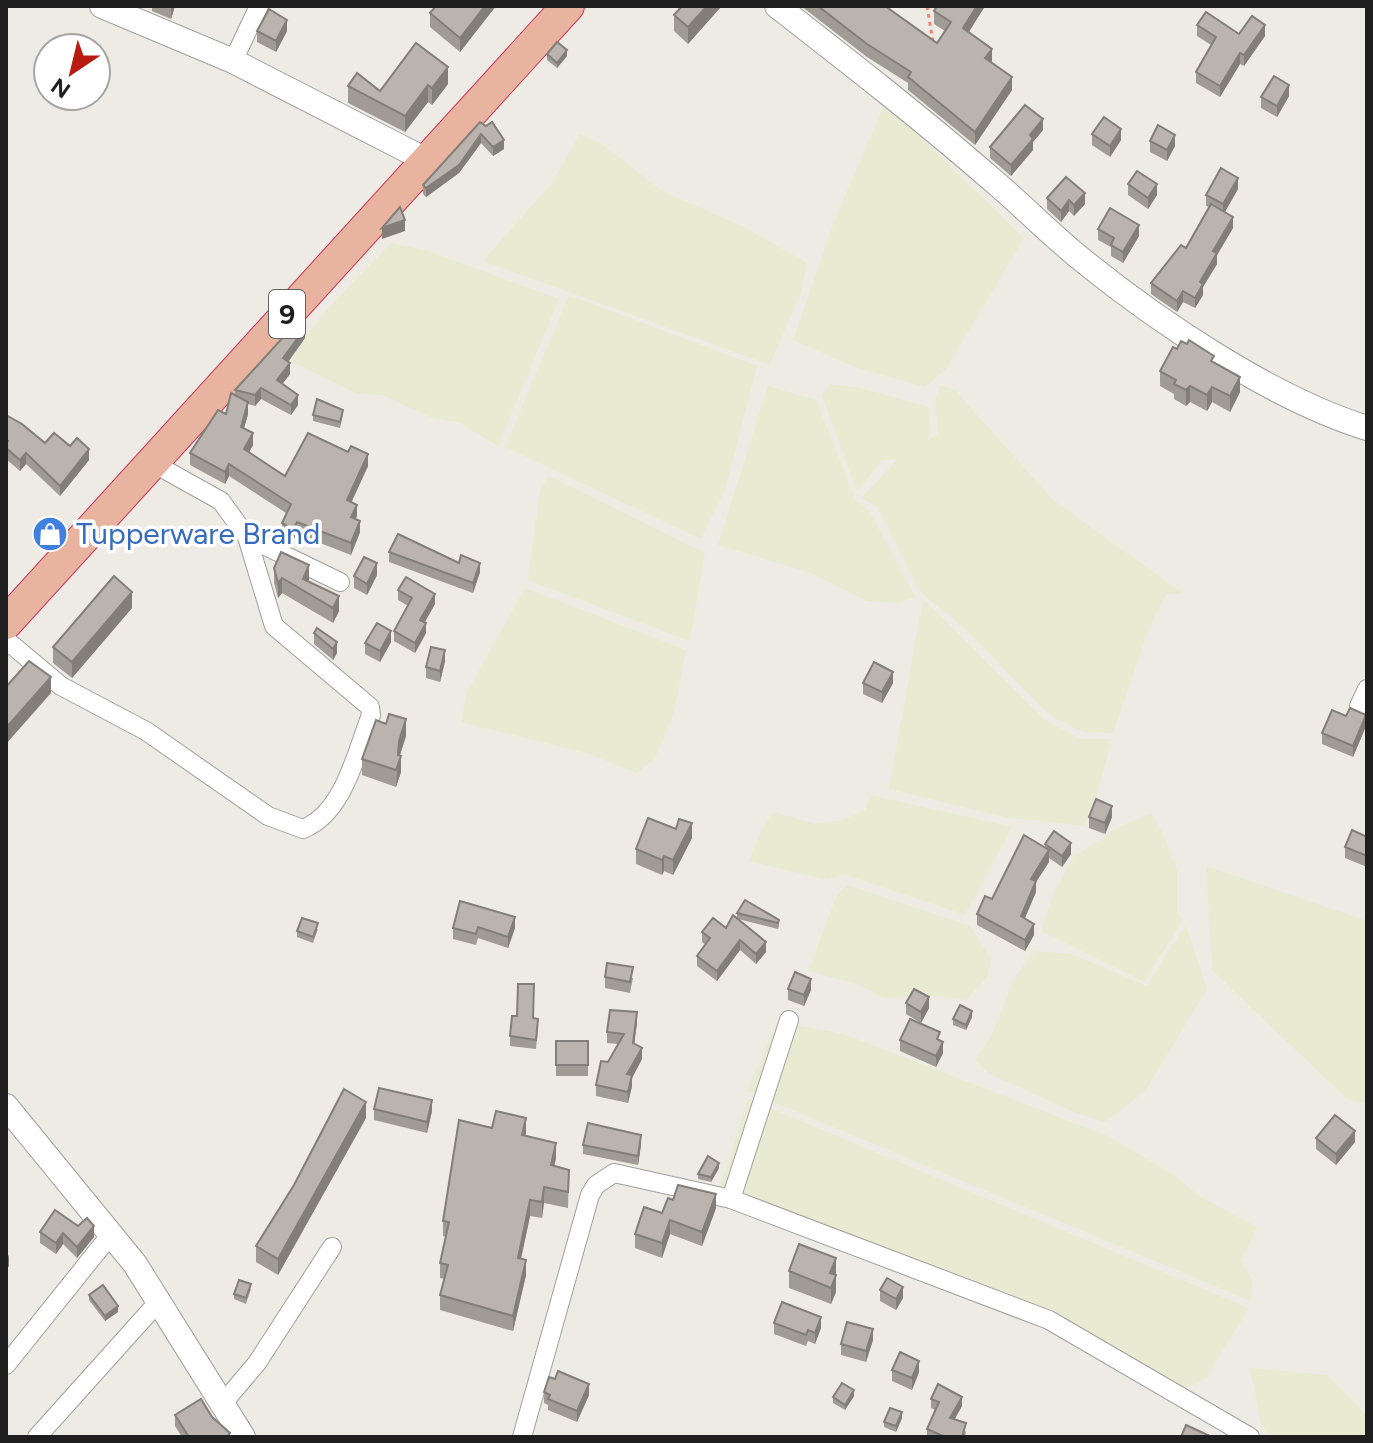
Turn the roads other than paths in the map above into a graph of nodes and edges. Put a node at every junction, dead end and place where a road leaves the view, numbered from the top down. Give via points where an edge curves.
1 (102, 6) edge
2 (259, 6) edge
3 (568, 6) edge
4 (777, 6) edge
5 (233, 61) junction
6 (428, 161) junction
7 (1367, 428) edge
8 (151, 462) junction
9 (247, 537) junction
10 (340, 582) dead end
11 (7, 625) edge
12 (1367, 689) edge
13 (1359, 706) dead end
14 (789, 1020) dead end
15 (6, 1106) edge
16 (731, 1199) junction
17 (112, 1233) junction
18 (332, 1247) dead end
19 (160, 1300) junction
20 (6, 1365) edge
21 (224, 1402) junction
22 (37, 1437) edge
23 (243, 1437) edge
24 (522, 1437) edge
25 (1250, 1437) edge

1 - 5 street
2 - 5 street
3 - 6 highway, 9
4 - 7 street via 896,99 1081,259 1153,312 1287,396
5 - 6 street
6 - 8 highway, 9
8 - 9 street via 221,501
8 - 11 highway, 9
9 - 10 street
9 - 11 street via 274,626 370,707 344,783 320,822 303,829 268,816 146,731 49,678
12 - 13 street
14 - 16 street
15 - 17 street
16 - 24 street via 614,1173 596,1185
16 - 25 street via 1049,1320
17 - 19 street
17 - 20 street
18 - 21 street via 266,1351
19 - 21 street
19 - 22 street
21 - 23 street

